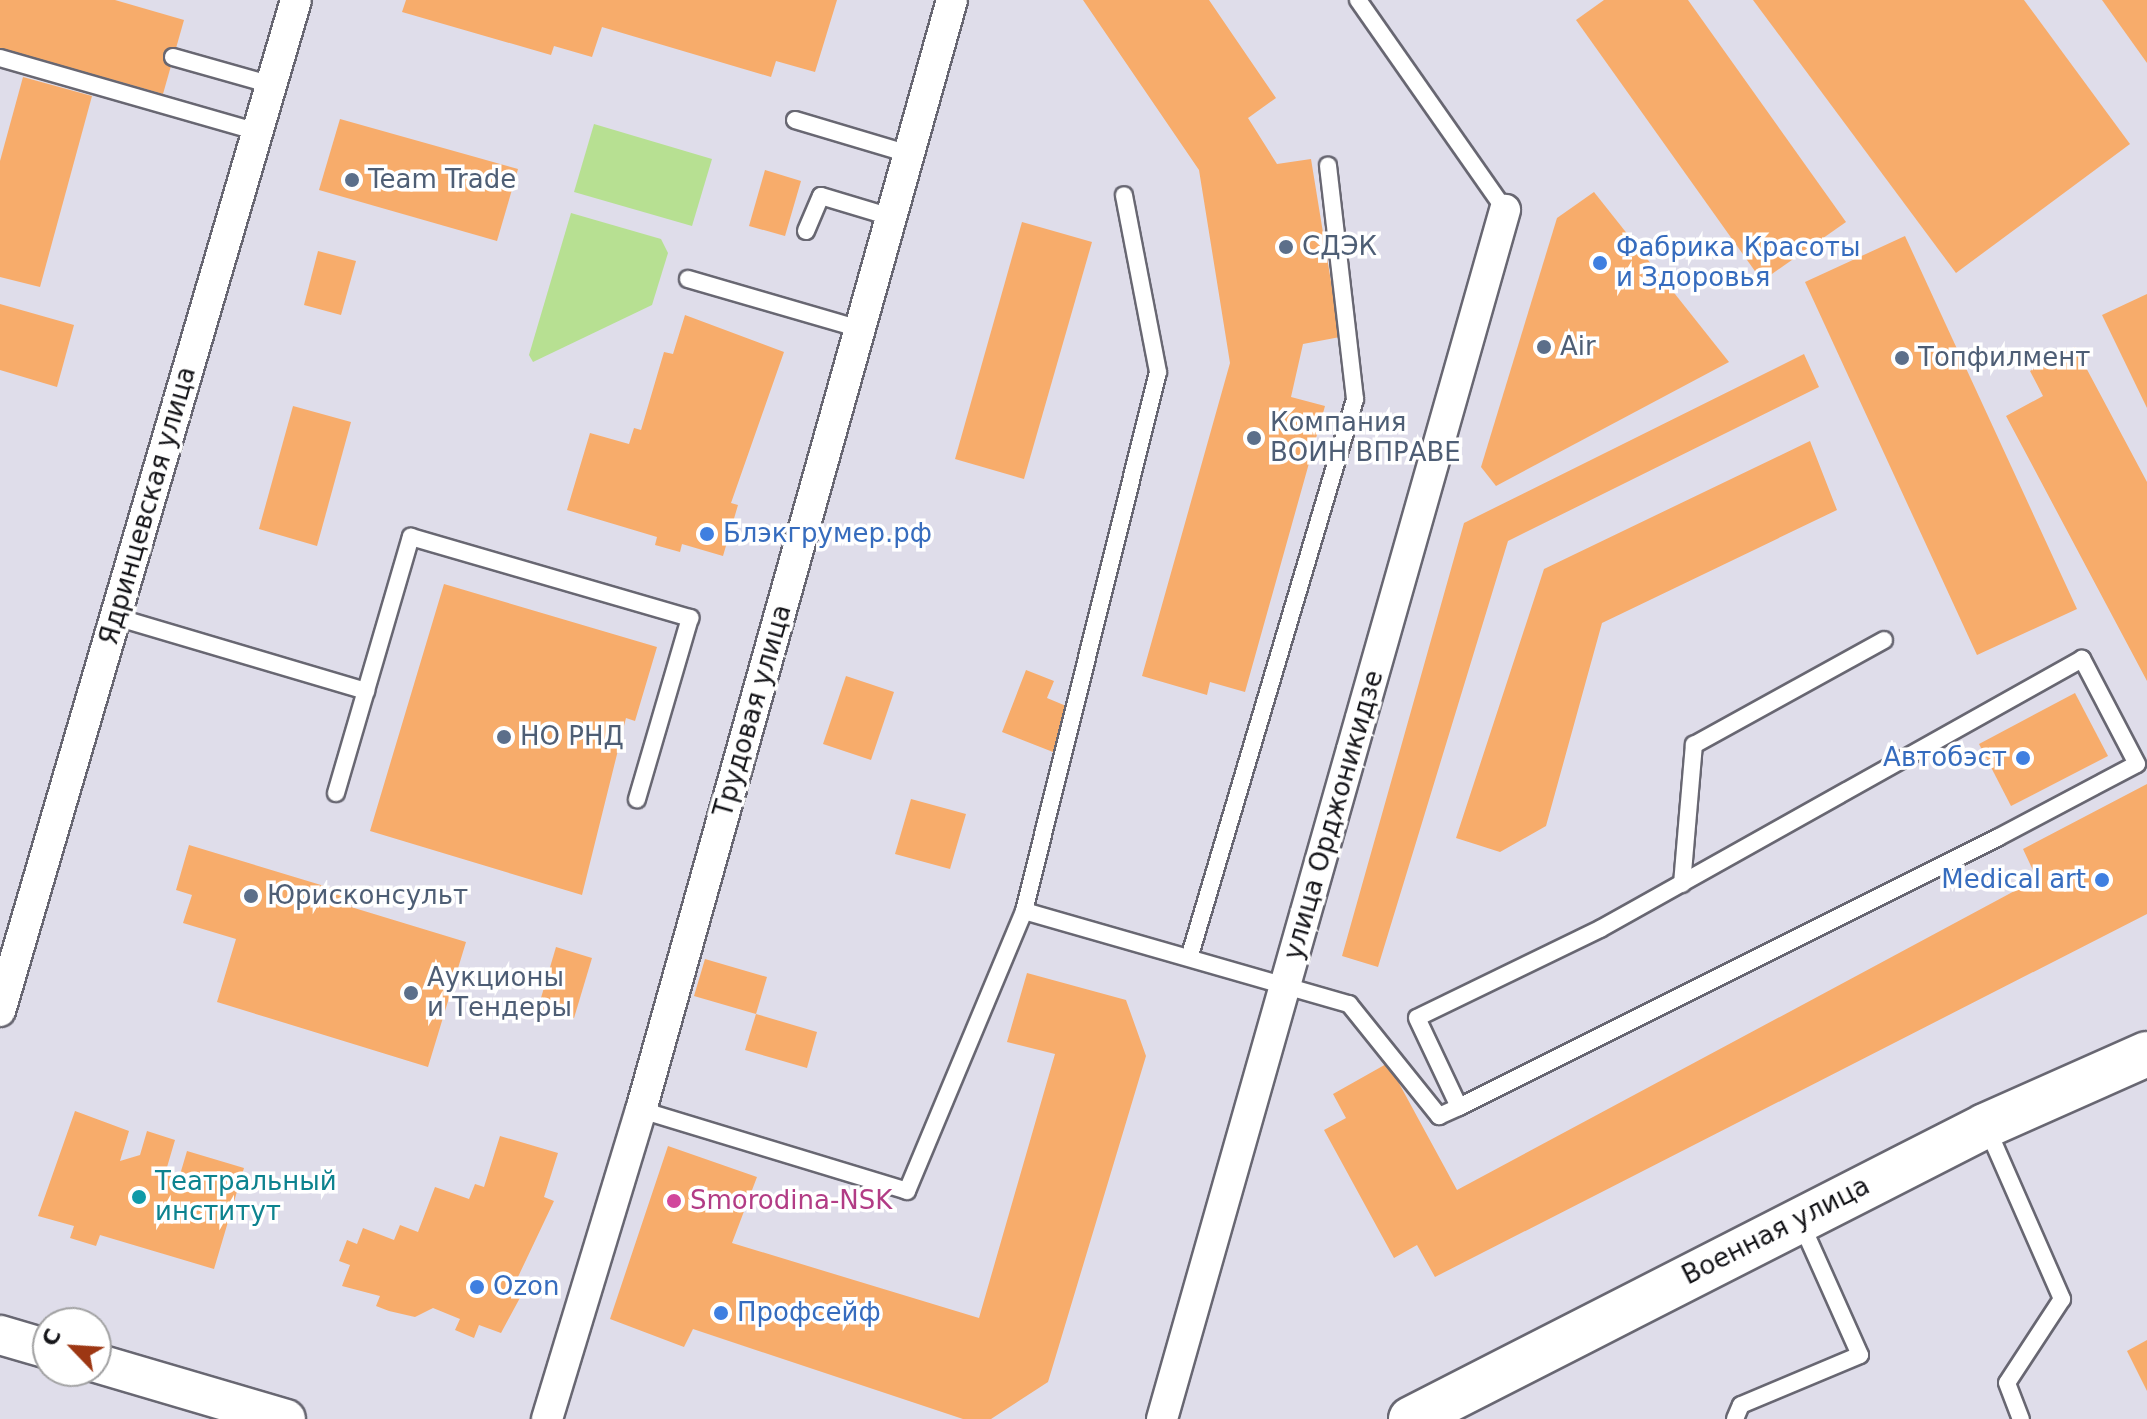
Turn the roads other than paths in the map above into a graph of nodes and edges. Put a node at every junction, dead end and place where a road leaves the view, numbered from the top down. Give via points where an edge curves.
1 (296, 0) edge
2 (952, 0) edge
3 (1358, 0) edge
4 (173, 57) dead end
5 (0, 58) edge
6 (272, 85) junction
7 (795, 120) dead end
8 (258, 132) junction
9 (909, 154) junction
10 (1328, 166) dead end
11 (1124, 195) dead end
12 (1505, 210) joint
13 (891, 217) junction
14 (806, 231) dead end
15 (688, 279) dead end
16 (860, 329) junction
17 (116, 617) junction
18 (1884, 640) dead end
19 (366, 691) junction
20 (336, 793) dead end
21 (637, 799) dead end
22 (1682, 884) junction
23 (1024, 911) junction
24 (1190, 955) junction
25 (1287, 981) junction
26 (0, 1011) edge
27 (2147, 1054) edge
28 (1459, 1107) junction
29 (641, 1110) junction
30 (1985, 1126) junction
31 (1799, 1218) junction
32 (0, 1335) edge
33 (32, 1344) edge
34 (112, 1368) edge
35 (286, 1419) edge
36 (547, 1419) edge
37 (1162, 1419) edge
38 (1411, 1419) edge
39 (1735, 1419) edge
40 (2021, 1419) edge

1 - 6 street, Ядринцевская улица
2 - 9 street, Трудовая улица
3 - 12 lane
4 - 6 lane
5 - 8 lane
6 - 8 street, Ядринцевская улица
7 - 9 lane
8 - 17 street, Ядринцевская улица
9 - 13 street, Трудовая улица
10 - 24 lane via 1355,399
11 - 23 lane via 1158,372
12 - 25 street, улица Орджоникидзе
13 - 14 lane via 821,196
13 - 16 street, Трудовая улица
15 - 16 lane
16 - 29 street, Трудовая улица
17 - 19 lane
17 - 26 street, Ядринцевская улица
18 - 22 lane via 1694,745
19 - 20 lane
19 - 21 lane via 411,537 690,618
22 - 28 lane via 1417,1018
22 - 28 lane via 2082,659 2137,764
23 - 24 lane
23 - 29 lane via 907,1191
24 - 25 lane
25 - 28 lane via 1349,1004 1439,1116
25 - 37 street, улица Орджоникидзе
27 - 30 main road, Военная улица
29 - 36 street, Трудовая улица
30 - 31 main road, Военная улица
30 - 40 lane via 2062,1299 2007,1383
31 - 38 main road, Военная улица
31 - 39 lane via 1860,1355 1741,1405
32 - 33 street
34 - 35 street

